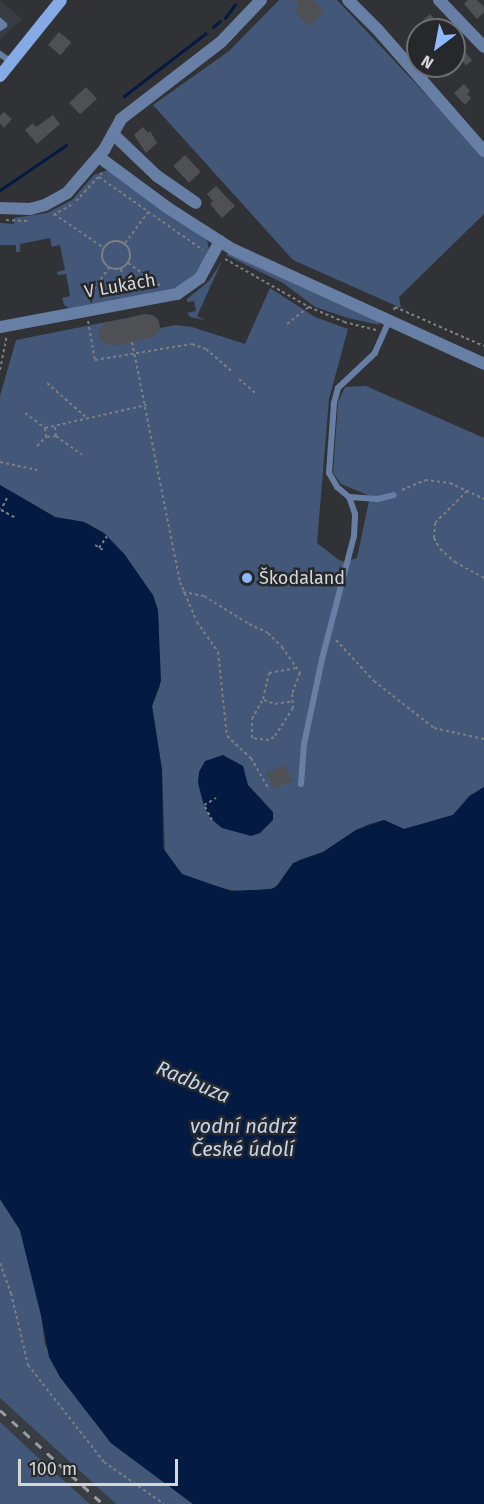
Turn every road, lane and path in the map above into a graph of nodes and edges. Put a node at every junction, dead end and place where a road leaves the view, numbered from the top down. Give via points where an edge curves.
1 (61, 0) edge
2 (261, 0) edge
3 (348, 0) edge
4 (439, 0) edge
5 (0, 21) edge
6 (0, 28) edge
7 (484, 47) edge
8 (0, 54) edge
9 (12, 62) junction
10 (0, 76) edge
11 (113, 135) junction
12 (484, 151) edge
13 (99, 157) junction
14 (99, 177) dead end
15 (196, 202) dead end
16 (0, 208) edge
17 (148, 212) junction
18 (54, 214) dead end
19 (220, 242) junction
20 (125, 243) junction
21 (104, 248) junction
22 (209, 253) junction
23 (128, 263) junction
24 (109, 267) junction
25 (161, 286) dead end
26 (85, 302) dead end
27 (309, 307) junction
28 (88, 318) dead end
29 (287, 324) dead end
30 (387, 326) junction
31 (4, 327) edge
32 (132, 342) dead end
33 (484, 346) edge
34 (136, 353) junction
35 (484, 364) edge
36 (0, 370) edge
37 (232, 372) dead end
38 (239, 379) dead end
39 (47, 383) dead end
40 (255, 393) dead end
41 (146, 405) junction
42 (25, 413) dead end
43 (87, 418) junction
44 (55, 427) junction
45 (45, 428) junction
46 (56, 436) junction
47 (46, 437) junction
48 (37, 446) dead end
49 (82, 455) dead end
50 (0, 462) edge
51 (37, 470) dead end
52 (467, 491) junction
53 (394, 495) joint
54 (349, 497) junction
55 (7, 498) dead end
56 (484, 499) edge
57 (1, 510) edge
58 (14, 517) dead end
59 (107, 536) dead end
60 (95, 545) dead end
61 (99, 548) junction
62 (103, 550) dead end
63 (484, 578) edge
64 (183, 591) junction
65 (328, 631) junction
66 (296, 668) junction
67 (263, 699) junction
68 (293, 701) junction
69 (484, 740) edge
70 (301, 784) dead end
71 (269, 789) dead end
72 (216, 798) dead end
73 (212, 820) dead end
74 (0, 1263) edge
75 (164, 1504) edge

1 - 9 main road
2 - 11 street via 214,48 121,119
3 - 12 street
4 - 7 street
5 - 6 lane via 4,25
8 - 9 lane
9 - 10 main road
11 - 13 street
11 - 15 street via 157,176
13 - 16 street via 78,183 54,201 30,209
13 - 19 street
14 - 17 path
17 - 20 path
17 - 22 path
18 - 21 path
19 - 22 street, V Lukách
19 - 30 street
20 - 21 path via 113,241
20 - 23 path via 131,255
21 - 24 path via 103,261
22 - 27 path
22 - 31 street, V Lukách via 200,278 177,294
23 - 24 path via 121,268
23 - 25 path
24 - 26 path
27 - 29 path
27 - 30 path via 344,322
28 - 34 path via 95,360
30 - 33 path via 395,307
30 - 35 street
30 - 54 lane via 375,353 338,388 334,403 329,473 337,488
31 - 36 path
32 - 34 path
34 - 37 path via 197,345
34 - 41 path
38 - 40 path
39 - 43 path
41 - 43 path
41 - 64 path
42 - 45 path
43 - 44 path
44 - 45 path
44 - 46 path
45 - 47 path
46 - 47 path
46 - 49 path
47 - 48 path
50 - 51 path
52 - 53 path via 450,483 425,480
52 - 56 path
52 - 63 path via 435,523 434,538 455,562
53 - 54 lane via 378,499
54 - 65 lane via 355,514 354,536
55 - 57 path
57 - 58 path
59 - 61 path
60 - 61 path
61 - 62 path
64 - 66 path via 204,596 268,633
64 - 71 path via 197,622 218,652 227,736 251,758
65 - 69 path via 374,681 434,728
65 - 70 lane via 304,744
66 - 67 path via 269,673
66 - 68 path via 300,673
67 - 68 path via 275,704
67 - 68 path via 250,729 252,738 269,741 293,708
72 - 73 path via 204,805
74 - 75 path via 28,1365 104,1462

